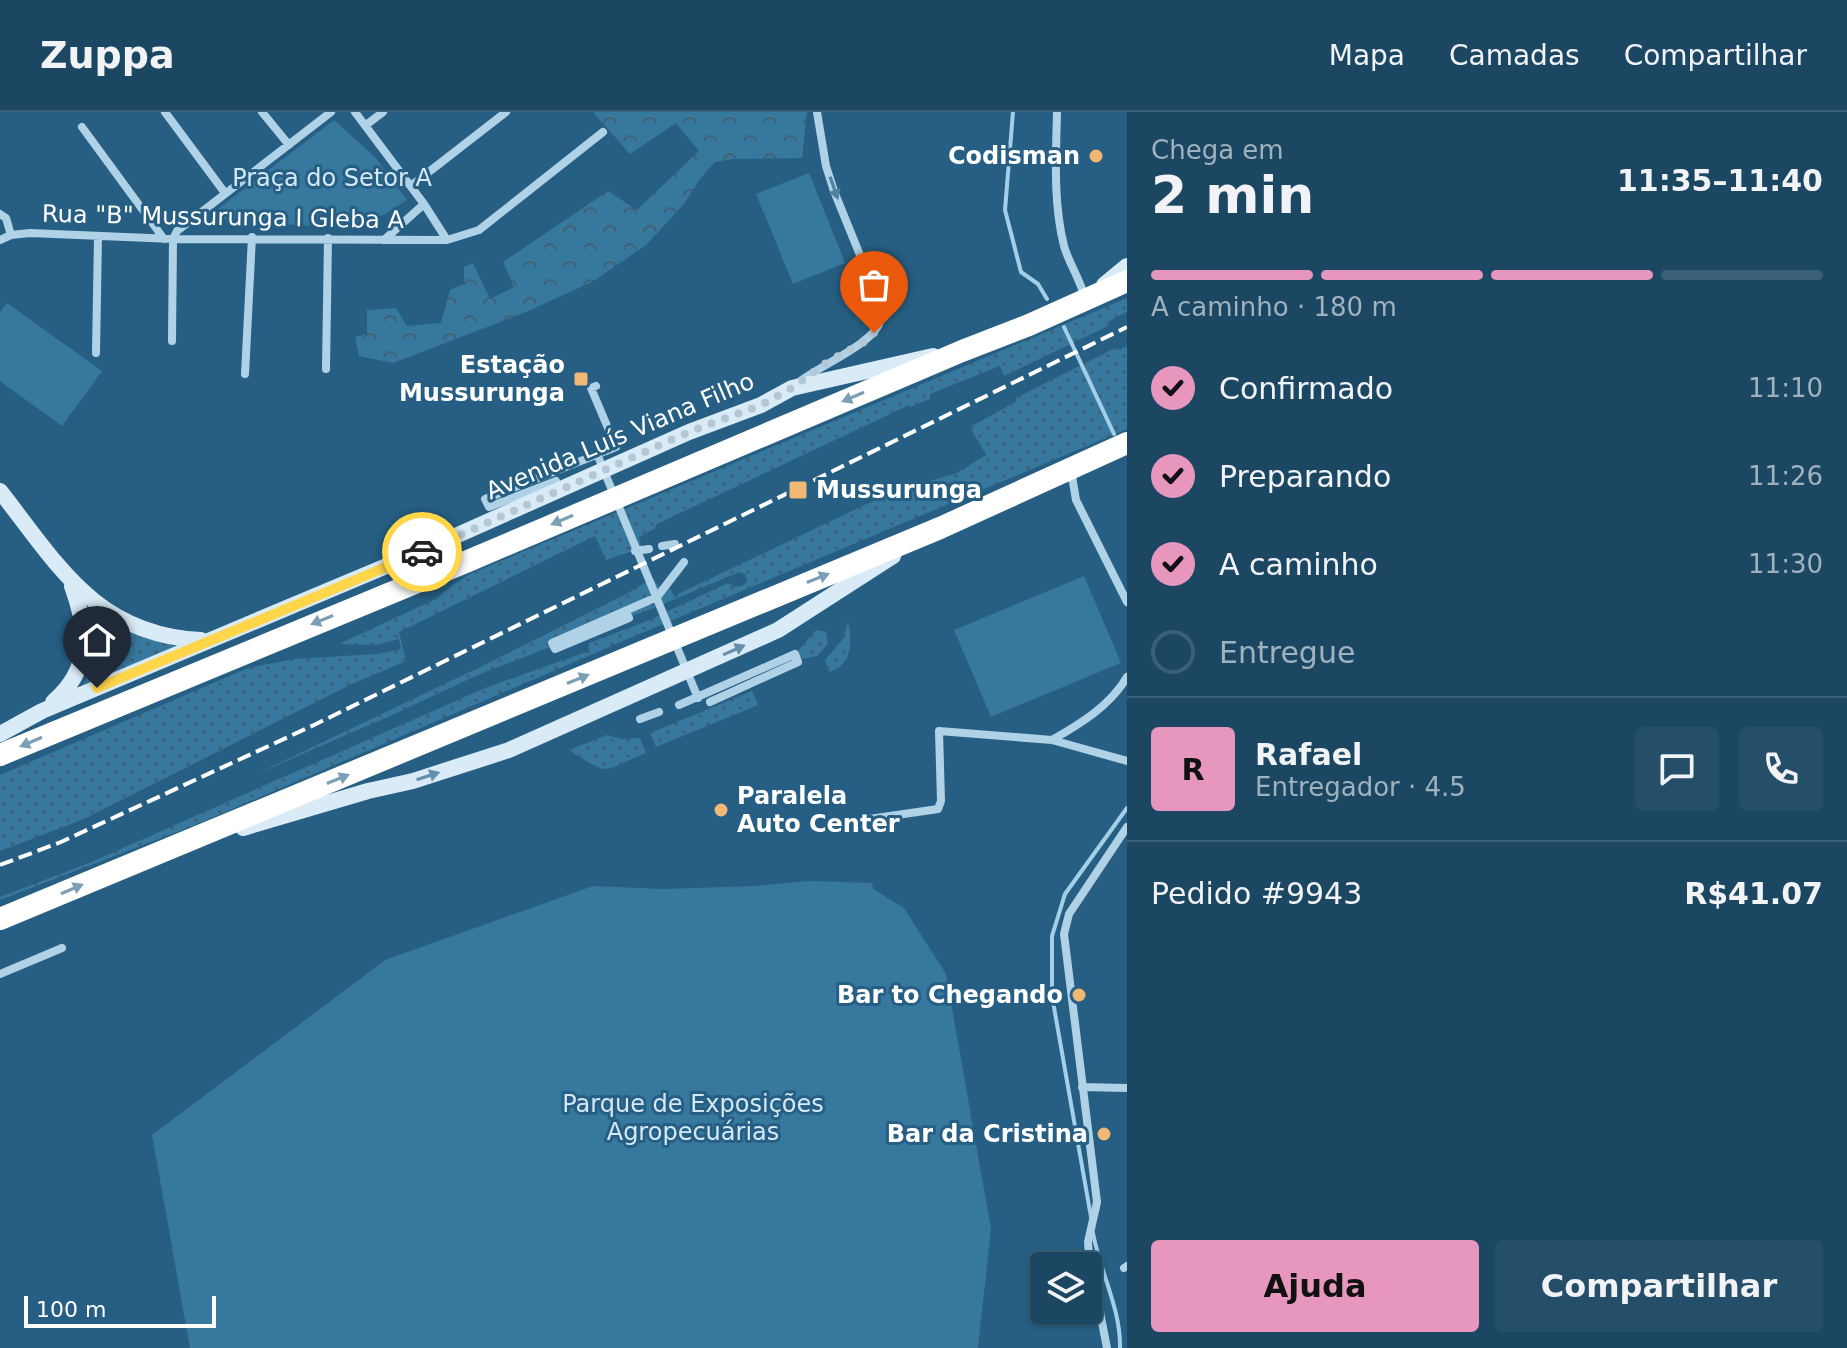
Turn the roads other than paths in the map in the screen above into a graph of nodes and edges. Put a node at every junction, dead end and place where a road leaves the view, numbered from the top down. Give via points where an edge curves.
1 (165, 112) edge
2 (262, 112) edge
3 (331, 112) edge
4 (355, 112) edge
5 (383, 112) edge
6 (506, 112) edge
7 (817, 112) edge
8 (1057, 112) edge
9 (366, 125) junction
10 (82, 127) dead end
11 (603, 132) dead end
12 (289, 145) junction
13 (412, 185) junction
14 (225, 193) junction
15 (424, 204) junction
16 (0, 214) edge
17 (11, 235) junction
18 (98, 236) junction
19 (252, 237) junction
20 (328, 238) junction
21 (169, 239) junction
22 (0, 240) edge
23 (383, 240) junction
24 (447, 240) junction
25 (1127, 266) edge
26 (1127, 281) edge
27 (1090, 298) junction
28 (172, 341) dead end
29 (962, 351) junction
30 (96, 353) dead end
31 (326, 369) dead end
32 (245, 374) dead end
33 (596, 386) dead end
34 (792, 388) junction
35 (1127, 443) edge
36 (597, 454) junction
37 (1071, 469) junction
38 (0, 491) edge
39 (494, 500) dead end
40 (940, 528) junction
41 (675, 544) dead end
42 (662, 546) dead end
43 (649, 549) dead end
44 (635, 551) junction
45 (684, 562) dead end
46 (70, 580) junction
47 (657, 597) junction
48 (1127, 602) edge
49 (579, 635) dead end
50 (206, 641) junction
51 (1127, 677) edge
52 (698, 698) junction
53 (710, 702) dead end
54 (679, 705) dead end
55 (42, 711) junction
56 (659, 712) dead end
57 (640, 719) dead end
58 (0, 734) edge
59 (1052, 740) junction
60 (0, 755) edge
61 (1127, 761) edge
62 (842, 823) dead end
63 (1127, 827) edge
64 (164, 850) junction
65 (0, 919) edge
66 (62, 948) dead end
67 (0, 974) edge
68 (1082, 1087) junction
69 (1127, 1088) edge
70 (1107, 1348) edge

1 - 14 street
2 - 12 street
3 - 12 street
4 - 9 street
5 - 9 street
6 - 13 street
7 -> 34 street via 826,166 879,302 880,323 866,341
8 - 27 street via 1059,223 1065,249
9 - 13 street
10 - 21 street
11 - 24 street via 479,230
12 - 14 street
13 - 15 street
14 - 21 street
15 - 23 street
15 - 24 street
16 - 17 street
17 - 18 street, Rua "B" Mussurunga I Gleba A
17 - 22 street, Rua "B" Mussurunga I Gleba A
18 - 21 street, Rua "B" Mussurunga I Gleba A
18 - 30 street
19 - 20 street, Rua "B" Mussurunga I Gleba A
19 - 21 street, Rua "B" Mussurunga I Gleba A
19 - 32 street
20 - 23 street, Rua "B" Mussurunga I Gleba A
20 - 31 street
21 - 28 street
23 - 24 street, Rua "B" Mussurunga I Gleba A
25 - 27 main road, Avenida Luís Viana Filho
26 - 27 highway, Avenida Luís Viana Filho
27 - 29 highway, Avenida Luís Viana Filho
29 - 34 main road, Avenida Luís Viana Filho
29 -> 60 highway, Avenida Luís Viana Filho
33 - 36 street via 591,388 616,447
34 - 50 main road, Avenida Luís Viana Filho
35 - 37 highway
36 - 39 street via 485,499 489,507 556,481
36 - 44 street
37 - 40 highway
37 - 48 street via 1076,500
38 - 46 main road
64 -> 40 highway
64 -> 40 main road via 509,750 778,630
41 - 42 street
43 - 44 street
44 - 47 street
45 - 47 street
46 - 50 main road via 109,614 136,627
46 - 55 main road via 82,612 82,659 63,694
47 - 49 street via 552,643 555,649 629,618 627,614
47 - 52 street
50 - 55 main road, Avenida Luís Viana Filho
51 - 59 street via 1085,721
52 - 53 street via 795,654 798,662
52 - 54 street
55 - 58 main road, Avenida Luís Viana Filho
56 - 57 street
59 - 61 street
59 - 62 street via 939,731 938,809
63 - 68 street via 1069,914 1064,934
65 -> 64 highway
66 - 67 street
68 - 69 street
68 - 70 street via 1097,1202 1088,1242

